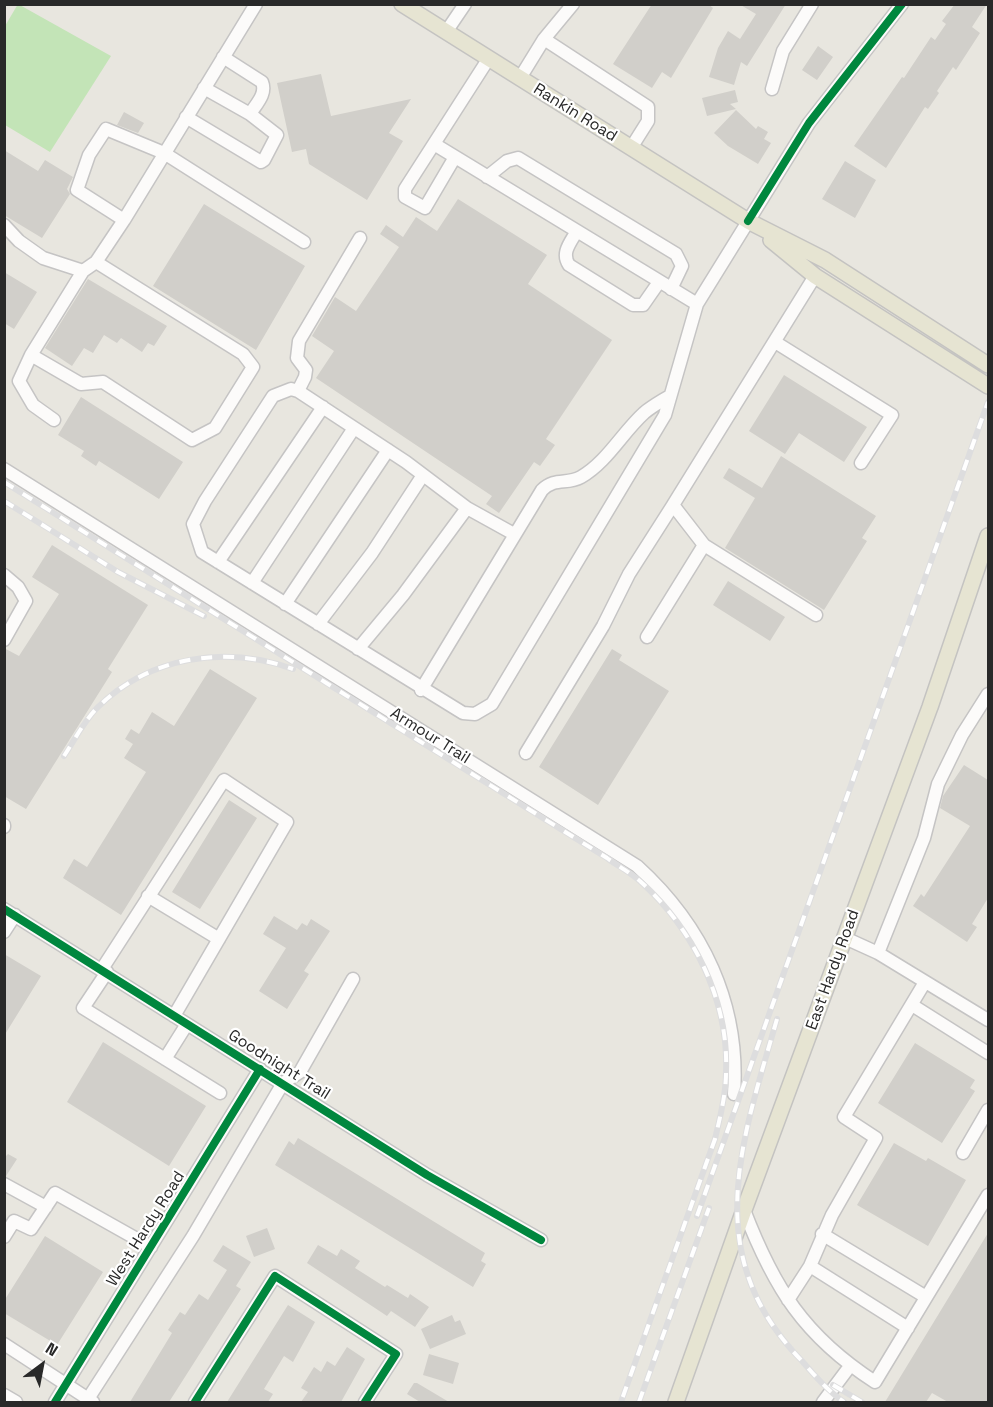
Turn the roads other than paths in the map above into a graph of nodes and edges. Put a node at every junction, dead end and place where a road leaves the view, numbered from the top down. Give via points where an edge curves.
1 (256, 4) edge
2 (402, 4) edge
3 (465, 4) edge
4 (573, 4) edge
5 (812, 4) edge
6 (902, 4) edge
7 (446, 32) junction
8 (544, 39) junction
9 (223, 57) junction
10 (489, 58) junction
11 (520, 78) junction
12 (204, 88) junction
13 (772, 89) dead end
14 (250, 114) junction
15 (186, 117) junction
16 (434, 144) junction
17 (631, 148) junction
18 (164, 153) junction
19 (455, 157) junction
20 (487, 177) junction
21 (124, 220) junction
22 (748, 220) junction
23 (4, 225) edge
24 (577, 231) junction
25 (360, 238) dead end
26 (304, 242) dead end
27 (96, 262) junction
28 (83, 271) junction
29 (815, 276) junction
30 (659, 282) junction
31 (671, 289) junction
32 (697, 304) junction
33 (775, 342) junction
34 (31, 355) junction
35 (988, 365) edge
36 (988, 386) edge
37 (298, 391) junction
38 (668, 397) junction
39 (323, 407) junction
40 (54, 420) dead end
41 (354, 428) junction
42 (388, 450) junction
43 (861, 464) dead end
44 (4, 469) edge
45 (423, 475) junction
46 (673, 505) junction
47 (467, 508) junction
48 (514, 534) junction
49 (988, 536) edge
50 (704, 544) junction
51 (218, 562) junction
52 (4, 575) edge
53 (252, 583) junction
54 (285, 604) junction
55 (816, 615) dead end
56 (318, 624) junction
57 (647, 637) dead end
58 (4, 640) edge
59 (358, 649) junction
60 (422, 690) junction
61 (988, 694) edge
62 (526, 753) dead end
63 (148, 897) junction
64 (10, 912) edge
65 (4, 932) edge
66 (846, 938) junction
67 (219, 939) junction
68 (878, 953) junction
69 (105, 971) junction
70 (353, 979) dead end
71 (925, 982) junction
72 (912, 1005) junction
73 (174, 1016) junction
74 (988, 1020) edge
75 (187, 1024) junction
76 (988, 1053) edge
77 (165, 1059) junction
78 (261, 1069) junction
79 (283, 1083) junction
80 (220, 1093) dead end
81 (734, 1094) dead end
82 (988, 1110) edge
83 (963, 1153) dead end
84 (4, 1184) edge
85 (988, 1195) edge
86 (46, 1208) junction
87 (744, 1210) junction
88 (822, 1234) junction
89 (4, 1237) edge
90 (541, 1240) dead end
91 (151, 1247) junction
92 (810, 1266) junction
93 (926, 1297) junction
94 (788, 1300) junction
95 (908, 1328) junction
96 (4, 1344) edge
97 (850, 1366) junction
98 (67, 1384) junction
99 (4, 1395) edge
100 (89, 1401) edge
101 (16, 1402) edge
102 (55, 1402) edge
103 (195, 1402) edge
104 (365, 1402) edge
105 (676, 1402) edge
106 (823, 1402) edge

1 - 9 street
2 - 7 main road, Rankin Road
3 - 7 street
4 - 8 street
5 - 13 street via 783,51
6 - 22 street via 809,123
7 - 10 main road, Rankin Road
8 - 11 street
8 - 17 street via 648,107 648,121
9 - 12 street
9 - 14 street via 262,82 264,93
10 - 11 main road, Rankin Road
10 - 16 street
11 - 17 main road, Rankin Road
12 - 14 street
12 - 15 street
14 - 15 street via 277,135 261,162
15 - 18 street
16 - 19 street
16 - 19 street via 404,193 421,208 429,204
17 - 22 main road, Rankin Road
18 - 21 street
18 - 21 street via 106,129 89,155 77,190
18 - 26 street
19 - 20 street
20 - 24 street
20 - 31 street via 507,161 518,158 676,254 682,266
21 - 27 street
22 - 29 main road, Rankin Road
22 - 32 street
22 - 35 main road, Rankin Road via 825,260
23 - 28 street via 43,258
24 - 30 street
24 - 30 street via 566,252 569,265 633,305 643,305
25 - 37 street via 299,341 297,358 306,370
27 - 28 street
27 - 34 street via 243,354 253,367 215,428 192,440 103,382 81,384
28 - 34 street
29 - 33 street
29 - 36 main road, Rankin Road
30 - 31 street
31 - 32 street
32 - 38 street
33 - 43 street via 892,415
33 - 46 street
34 - 40 street via 19,381 33,405
37 - 39 street
37 - 51 street via 291,389 273,396 193,524 202,552
38 - 48 street via 645,412 602,460 581,477 548,484
38 - 60 street via 665,415 492,704 475,714 463,713
39 - 41 street
39 - 51 street
41 - 42 street
41 - 53 street
42 - 45 street
42 - 54 street
44 - 81 street, Armour Trail via 637,866 682,915 703,946 718,980 733,1036
45 - 47 street
45 - 56 street via 372,553
46 - 50 street
46 - 62 street via 628,574 603,626
47 - 48 street
47 - 59 street
48 - 60 street
49 - 66 main road, East Hardy Road
50 - 55 street
50 - 57 street
51 - 53 street
52 - 58 street via 26,601
53 - 54 street
54 - 56 street
56 - 59 street
59 - 60 street
61 - 68 street via 938,784 924,838
63 - 67 street
63 - 67 street via 224,780 287,822
63 - 69 street
64 - 65 street
64 - 69 street, Goodnight Trail
66 - 68 street
66 - 87 main road, East Hardy Road
67 - 73 street
68 - 71 street
69 - 73 street, Goodnight Trail
69 - 77 street via 83,1008
70 - 79 street via 300,1072
71 - 72 street
71 - 74 street
72 - 76 street
72 - 88 street via 844,1117 876,1138
73 - 75 street, Goodnight Trail
75 - 77 street
75 - 78 street, Goodnight Trail
77 - 80 street
78 - 79 street, Goodnight Trail
78 - 91 street, West Hardy Road
79 - 90 street, Goodnight Trail via 427,1175
79 - 100 street
82 - 83 street
84 - 86 street
85 - 93 street
86 - 89 street via 31,1229 14,1221
86 - 91 street via 55,1193
87 - 94 street via 763,1259
87 - 105 main road, East Hardy Road
88 - 92 street
88 - 93 street
91 - 98 street, West Hardy Road
92 - 94 street
92 - 95 street
93 - 95 street
94 - 97 street via 809,1328
95 - 97 street via 875,1382
96 - 98 street
97 - 106 street
98 - 100 street
98 - 102 street, West Hardy Road
99 - 101 street
103 - 104 street via 275,1276 396,1354

